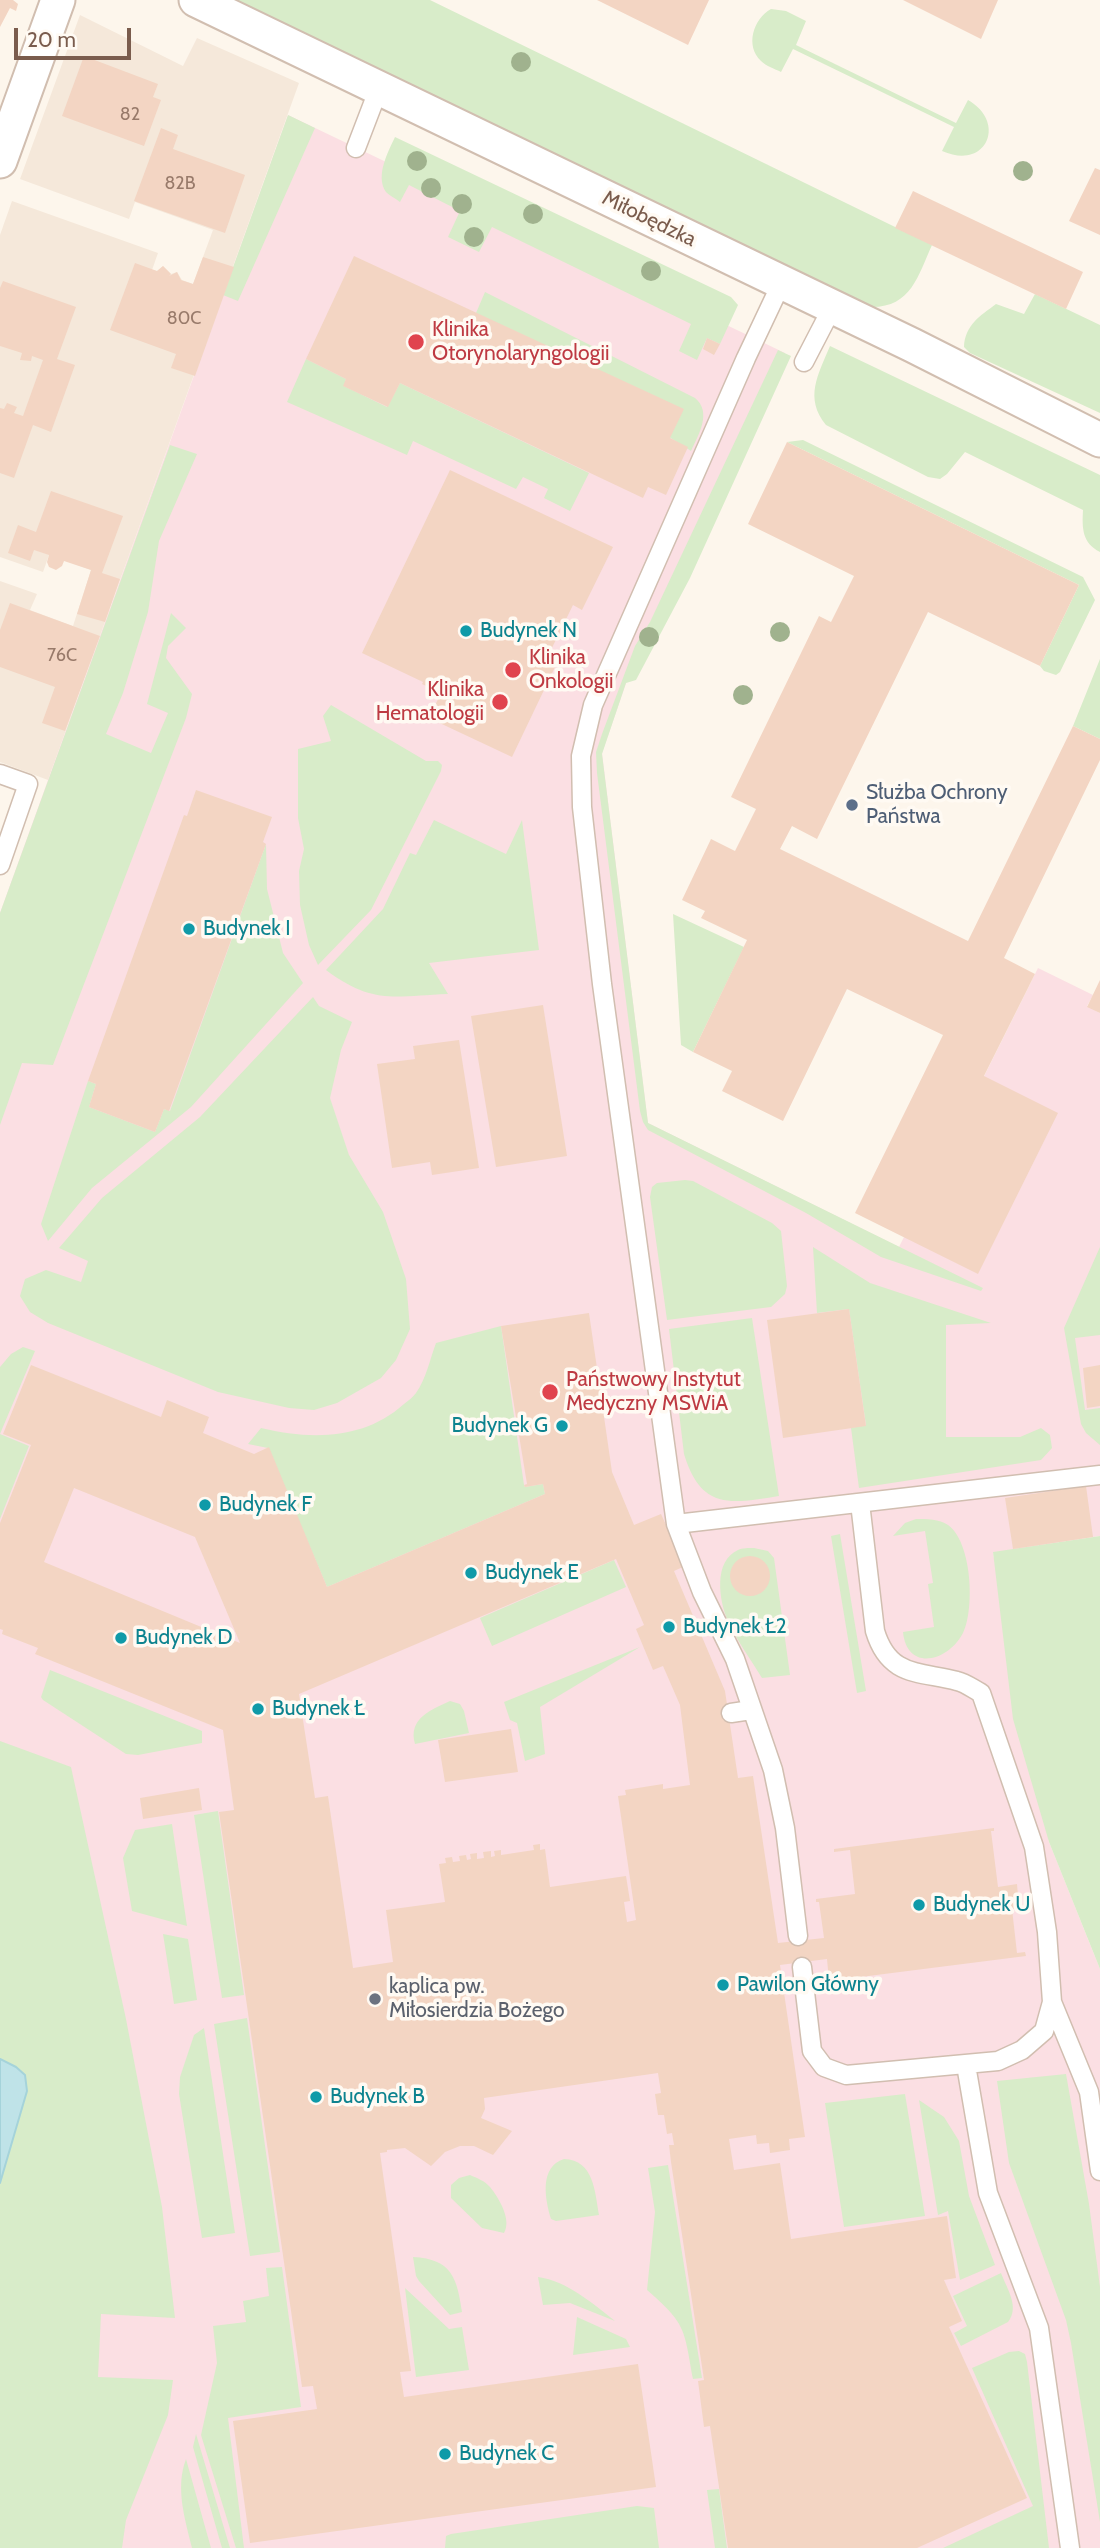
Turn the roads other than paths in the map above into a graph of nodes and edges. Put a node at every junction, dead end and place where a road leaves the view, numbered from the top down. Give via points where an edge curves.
1 (58, 0) edge
2 (196, 0) edge
3 (379, 88) junction
4 (356, 148) dead end
5 (0, 160) edge
6 (781, 284) junction
7 (832, 308) junction
8 (804, 362) dead end
9 (1100, 440) edge
10 (0, 774) edge
11 (0, 864) edge
12 (1100, 1475) edge
13 (860, 1503) junction
14 (676, 1524) junction
15 (751, 1710) junction
16 (731, 1713) dead end
17 (798, 1936) dead end
18 (802, 1968) dead end
19 (1052, 2002) junction
20 (966, 2065) junction
21 (1100, 2171) edge
22 (1070, 2548) edge

1 - 5 street
2 - 3 street, Miłobędzka
3 - 4 lane
3 - 6 street, Miłobędzka
6 - 7 street, Miłobędzka
6 - 14 lane via 593,705 581,756 582,807 602,984
7 - 8 lane
7 - 9 street, Miłobędzka
10 - 11 lane via 29,785
12 - 13 lane
13 - 14 lane
13 - 19 lane via 881,1649 909,1672 961,1681 981,1693 1034,1847
14 - 15 lane via 735,1659
15 - 16 lane
15 - 17 lane via 773,1770
18 - 20 lane via 812,2051 824,2067 846,2075
19 - 20 lane via 1044,2031 1022,2050 998,2061
19 - 21 lane via 1089,2092
20 - 22 lane via 988,2193 1040,2328

